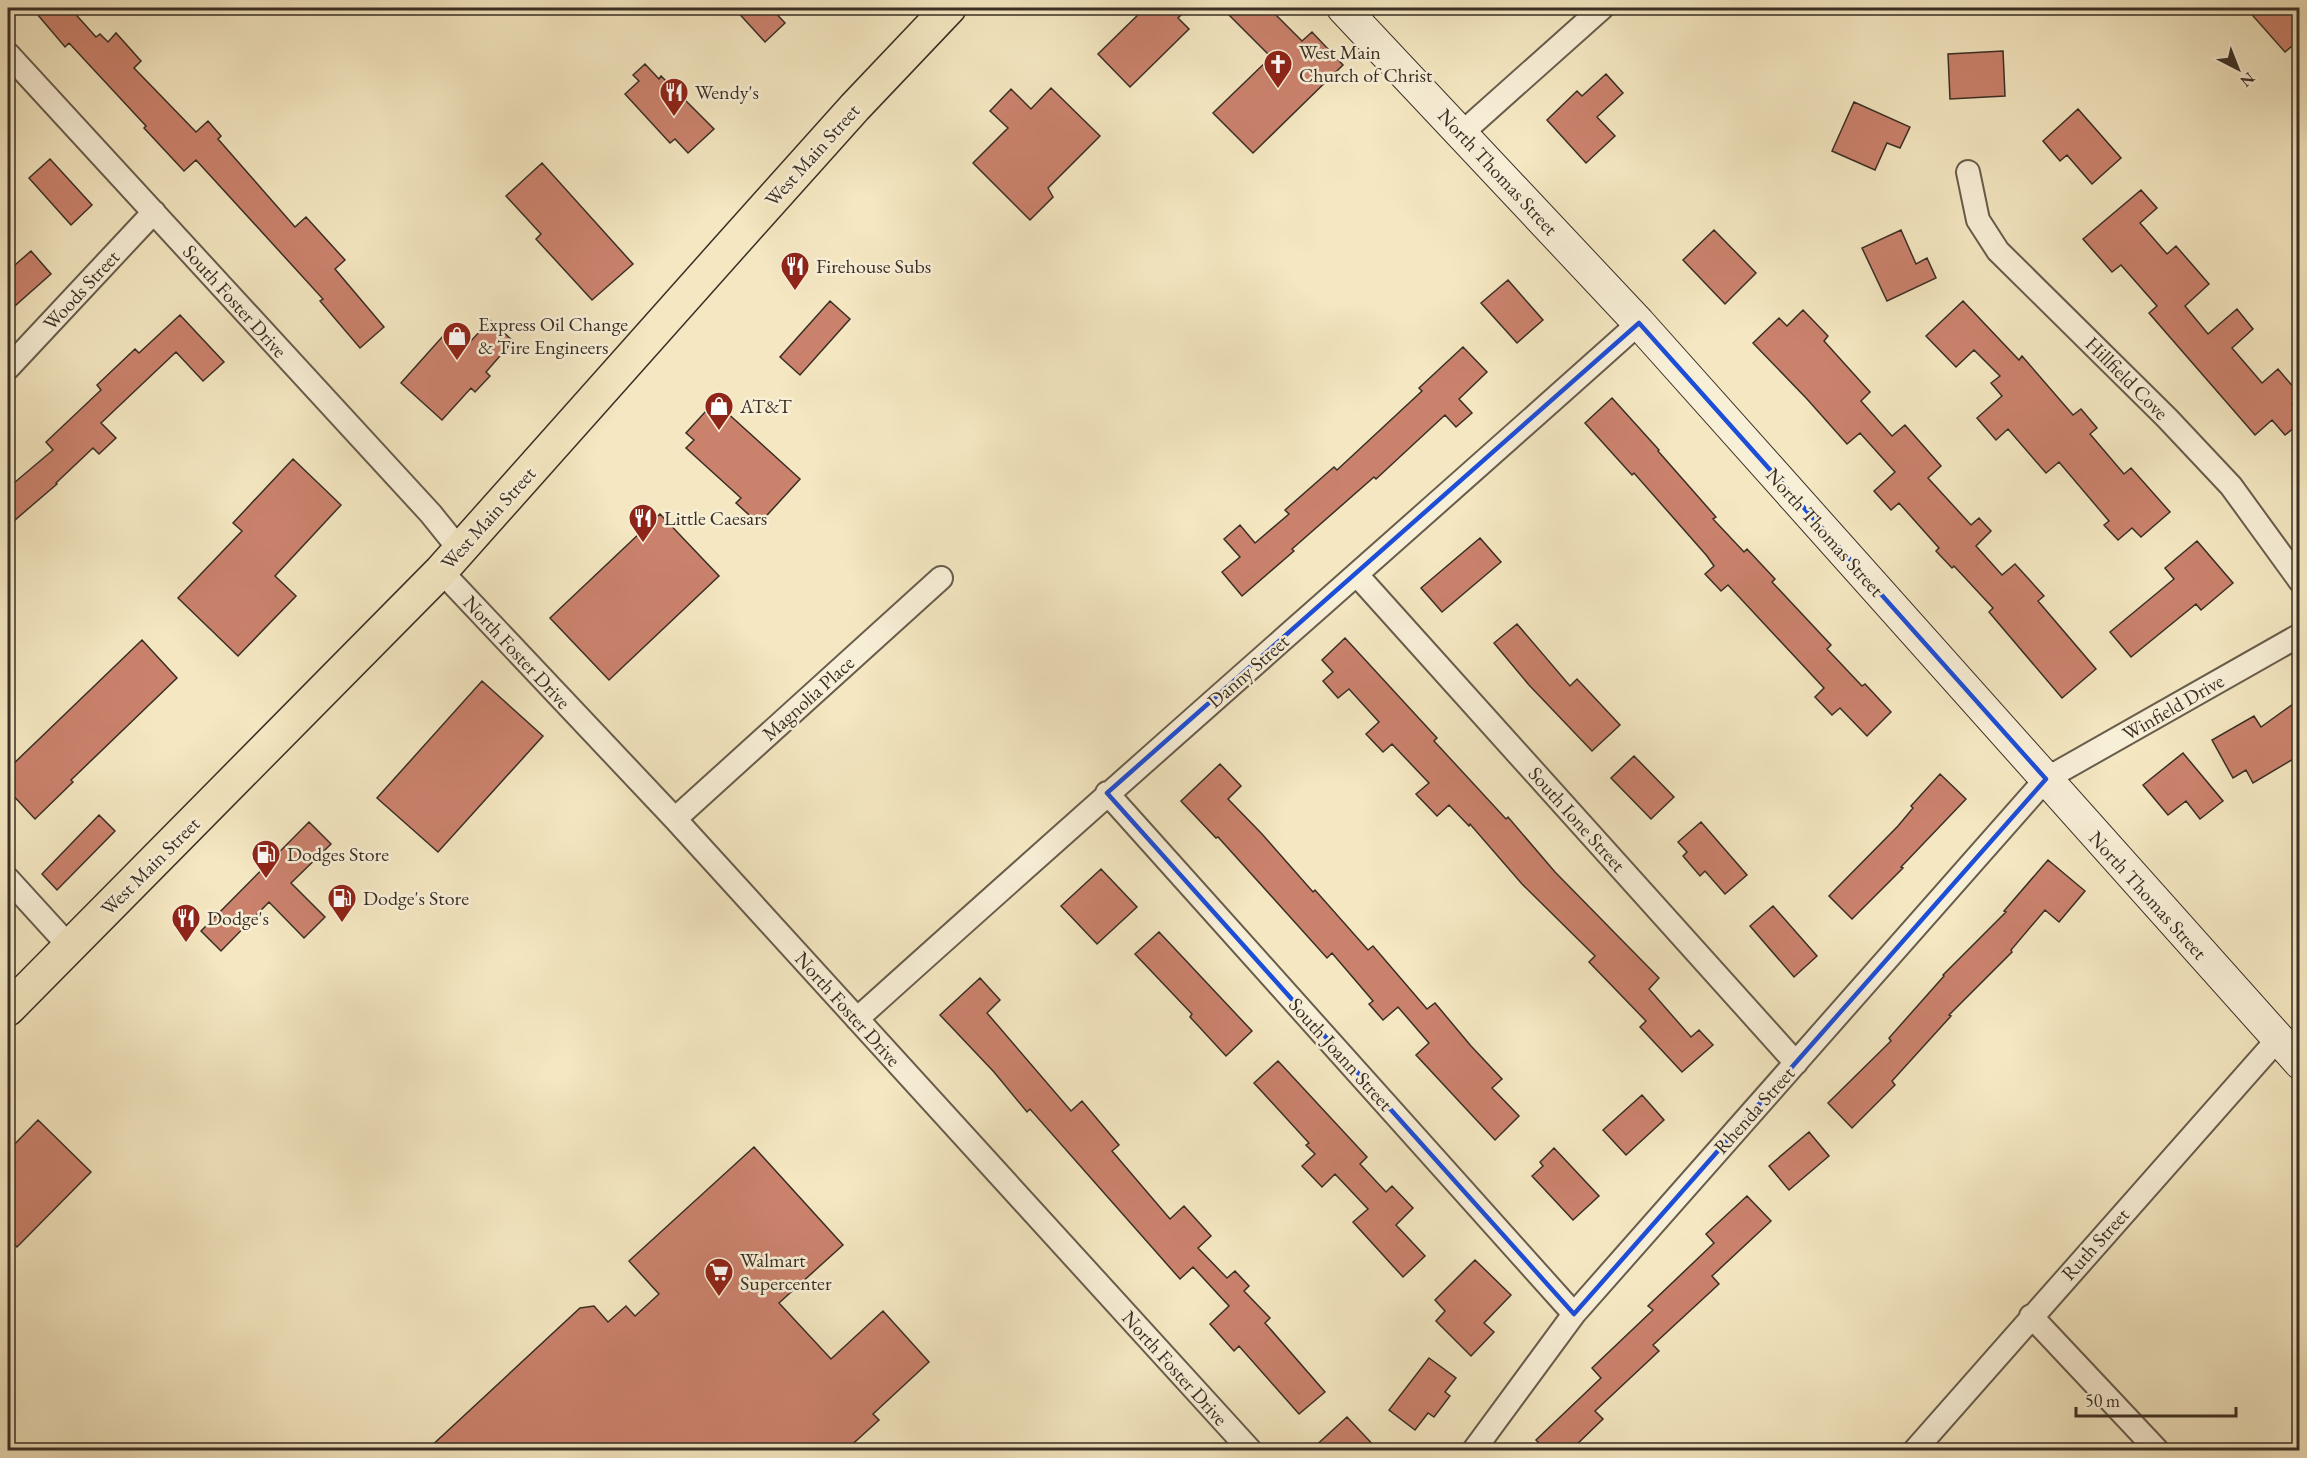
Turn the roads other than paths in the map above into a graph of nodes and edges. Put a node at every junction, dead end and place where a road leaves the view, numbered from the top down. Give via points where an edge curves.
1 (949, 8) edge
2 (1343, 8) edge
3 (1602, 8) edge
4 (8, 54) edge
5 (1462, 133) junction
6 (1968, 172) dead end
7 (154, 212) junction
8 (1639, 323) junction
9 (8, 368) edge
10 (450, 560) junction
11 (1357, 575) junction
12 (941, 578) dead end
13 (2300, 581) edge
14 (2300, 635) edge
15 (2046, 779) junction
16 (1107, 794) junction
17 (675, 819) junction
18 (8, 879) edge
19 (70, 946) junction
20 (8, 1009) edge
21 (857, 1019) junction
22 (2277, 1040) junction
23 (1797, 1063) junction
24 (2300, 1063) edge
25 (1574, 1314) junction
26 (2031, 1316) junction
27 (1250, 1450) edge
28 (1474, 1450) edge
29 (1915, 1450) edge
30 (2157, 1450) edge

1 - 10 main road, West Main Street via 726,250
2 - 5 street, North Thomas Street
3 - 5 street
4 - 7 street, South Foster Drive
5 - 8 street, North Thomas Street
6 - 13 street, Hillfield Cove via 1978,220 1998,251 2231,486
7 - 9 street, Woods Street
7 - 10 street, South Foster Drive via 431,514
8 - 11 street, Danny Street
8 - 15 street, North Thomas Street
10 - 17 street, North Foster Drive
10 - 19 main road, West Main Street
11 - 16 street, Danny Street
11 - 23 street, South Ione Street
12 - 17 street, Magnolia Place
14 - 15 street, Winfield Drive
15 - 22 street, North Thomas Street
15 - 23 street, Rhenda Street
16 - 21 street, Danny Street
16 - 25 street, South Joann Street
17 - 21 street, North Foster Drive
18 - 19 street
19 - 20 main road, West Main Street
21 - 27 street, North Foster Drive
22 - 24 street, North Thomas Street
22 - 26 street, Ruth Street
23 - 25 street, Rhenda Street
25 - 28 street, Rhenda Street
26 - 29 street, Ruth Street
26 - 30 street

